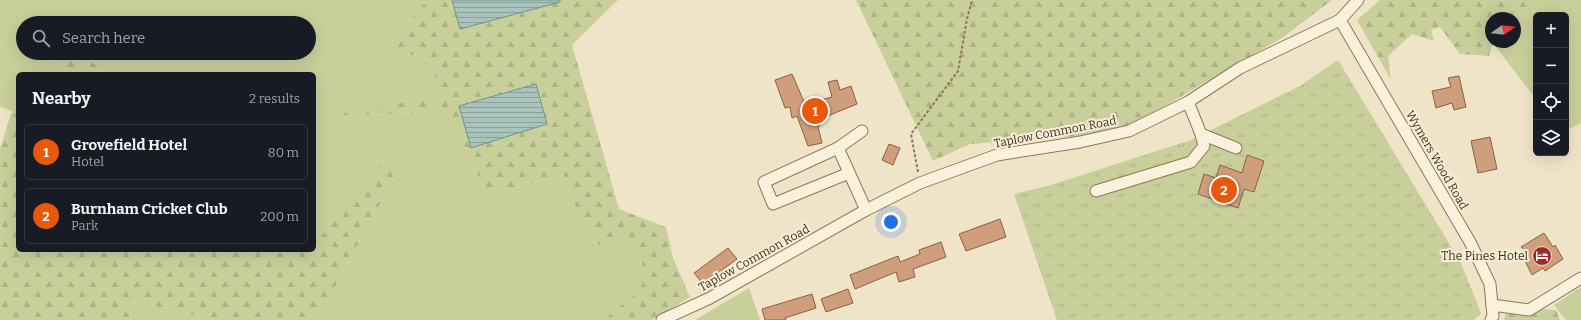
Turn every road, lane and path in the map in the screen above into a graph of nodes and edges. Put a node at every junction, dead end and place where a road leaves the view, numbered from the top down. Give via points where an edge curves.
1 (972, 0) edge
2 (1358, 0) edge
3 (1340, 20) junction
4 (1188, 102) junction
5 (862, 131) dead end
6 (1201, 134) junction
7 (838, 148) junction
8 (1236, 148) dead end
9 (849, 173) junction
10 (920, 183) junction
11 (1096, 191) dead end
12 (866, 210) junction
13 (1581, 278) edge
14 (1492, 305) junction
15 (662, 320) edge
16 (1491, 320) edge

1 - 10 path via 958,71 911,134
2 - 3 street, Taplow Common Road
3 - 4 street, Taplow Common Road via 1240,68
3 - 14 street, Wymers Wood Road via 1470,242 1490,284
4 - 6 street
4 - 10 street, Taplow Common Road via 1129,131 1080,142 997,155
5 - 7 street
6 - 8 street
6 - 11 street via 1204,146 1191,162
7 - 9 street
7 - 9 street via 764,182 773,204
9 - 12 street
10 - 12 street, Taplow Common Road
12 - 15 street, Taplow Common Road via 710,298
13 - 14 street via 1529,310
14 - 16 street, Wymers Wood Road

